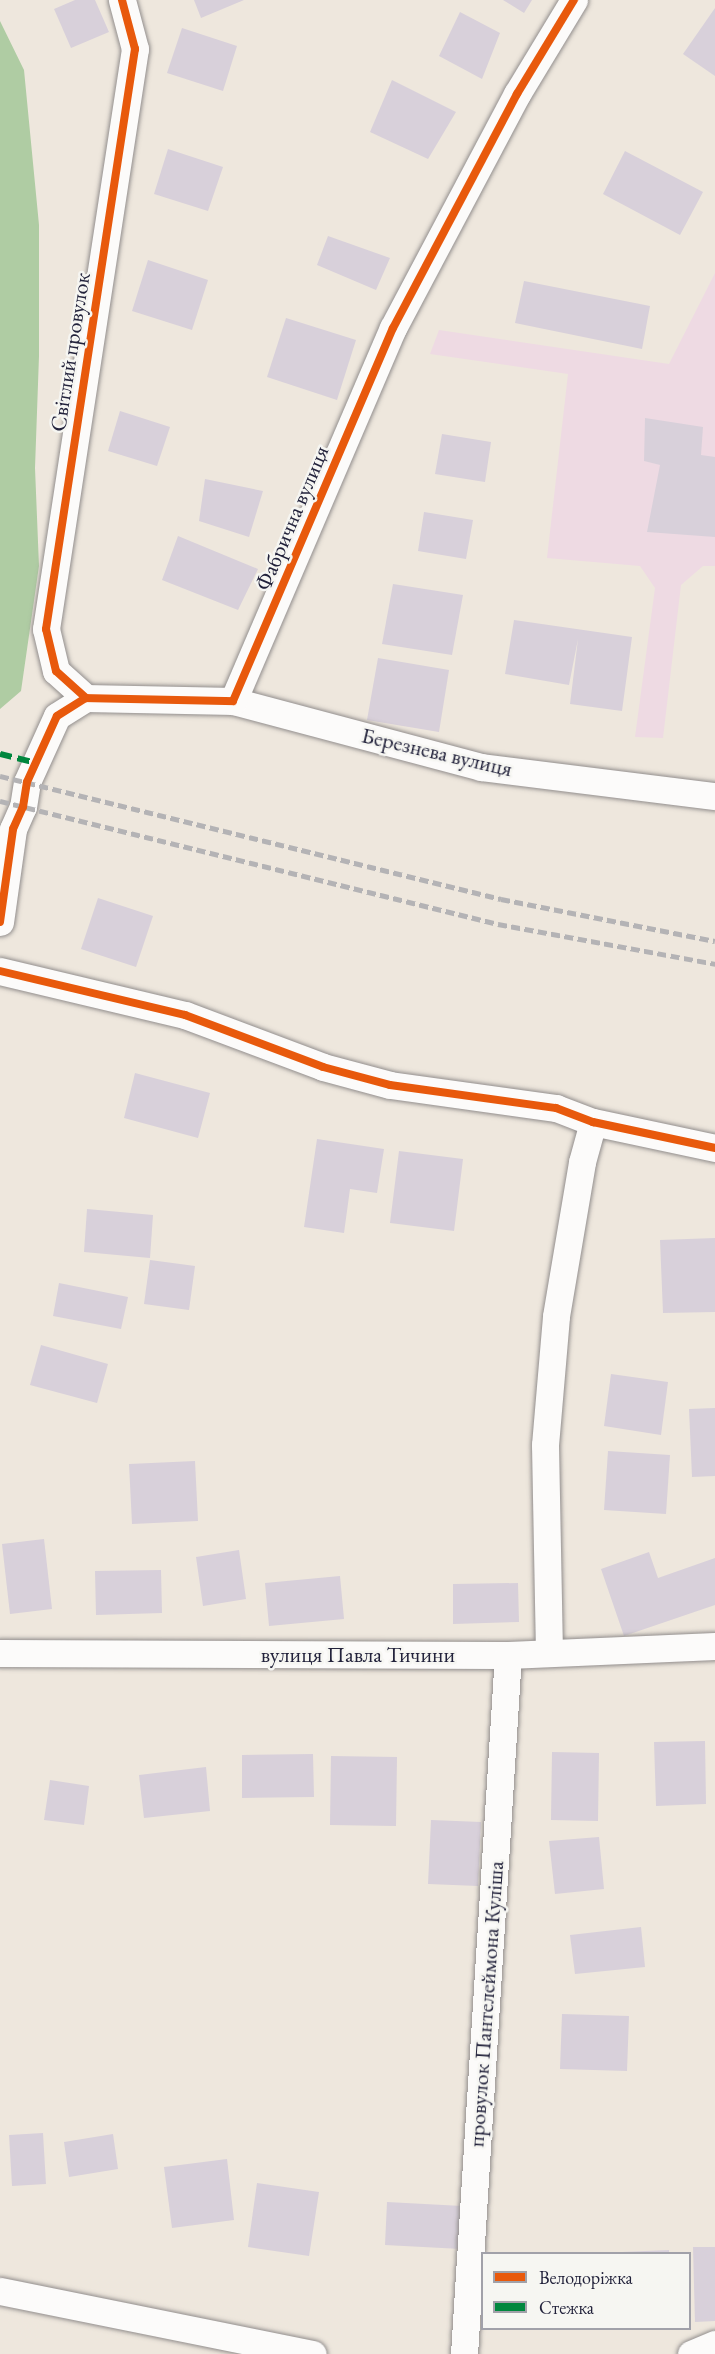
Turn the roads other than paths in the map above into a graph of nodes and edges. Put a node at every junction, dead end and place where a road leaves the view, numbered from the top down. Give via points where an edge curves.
1 (122, 0) edge
2 (574, 0) edge
3 (86, 698) junction
4 (233, 701) junction
5 (715, 796) edge
6 (0, 922) edge
7 (0, 971) edge
8 (593, 1122) junction
9 (715, 1148) edge
10 (715, 1646) edge
11 (0, 1653) edge
12 (549, 1653) junction
13 (508, 1655) junction
14 (0, 2291) edge
15 (715, 2344) edge
16 (313, 2354) edge
17 (464, 2354) edge
18 (691, 2354) edge

1 - 3 street, Світлий провулок via 135,49 46,629 56,670
2 - 4 street, Фабрична вулиця via 517,94 393,328
3 - 4 street
3 - 6 street via 57,716 27,782 23,807 13,829
4 - 5 street, Березнева вулиця via 481,766
7 - 8 street via 185,1015 323,1067 390,1085 556,1108
8 - 9 street
8 - 12 street via 582,1162 554,1340 546,1445
10 - 12 street, вулиця Павла Тичини
11 - 13 street, вулиця Павла Тичини
12 - 13 street, вулиця Павла Тичини
13 - 17 street, провулок Пантелеймона Куліша
14 - 16 street
15 - 18 street

